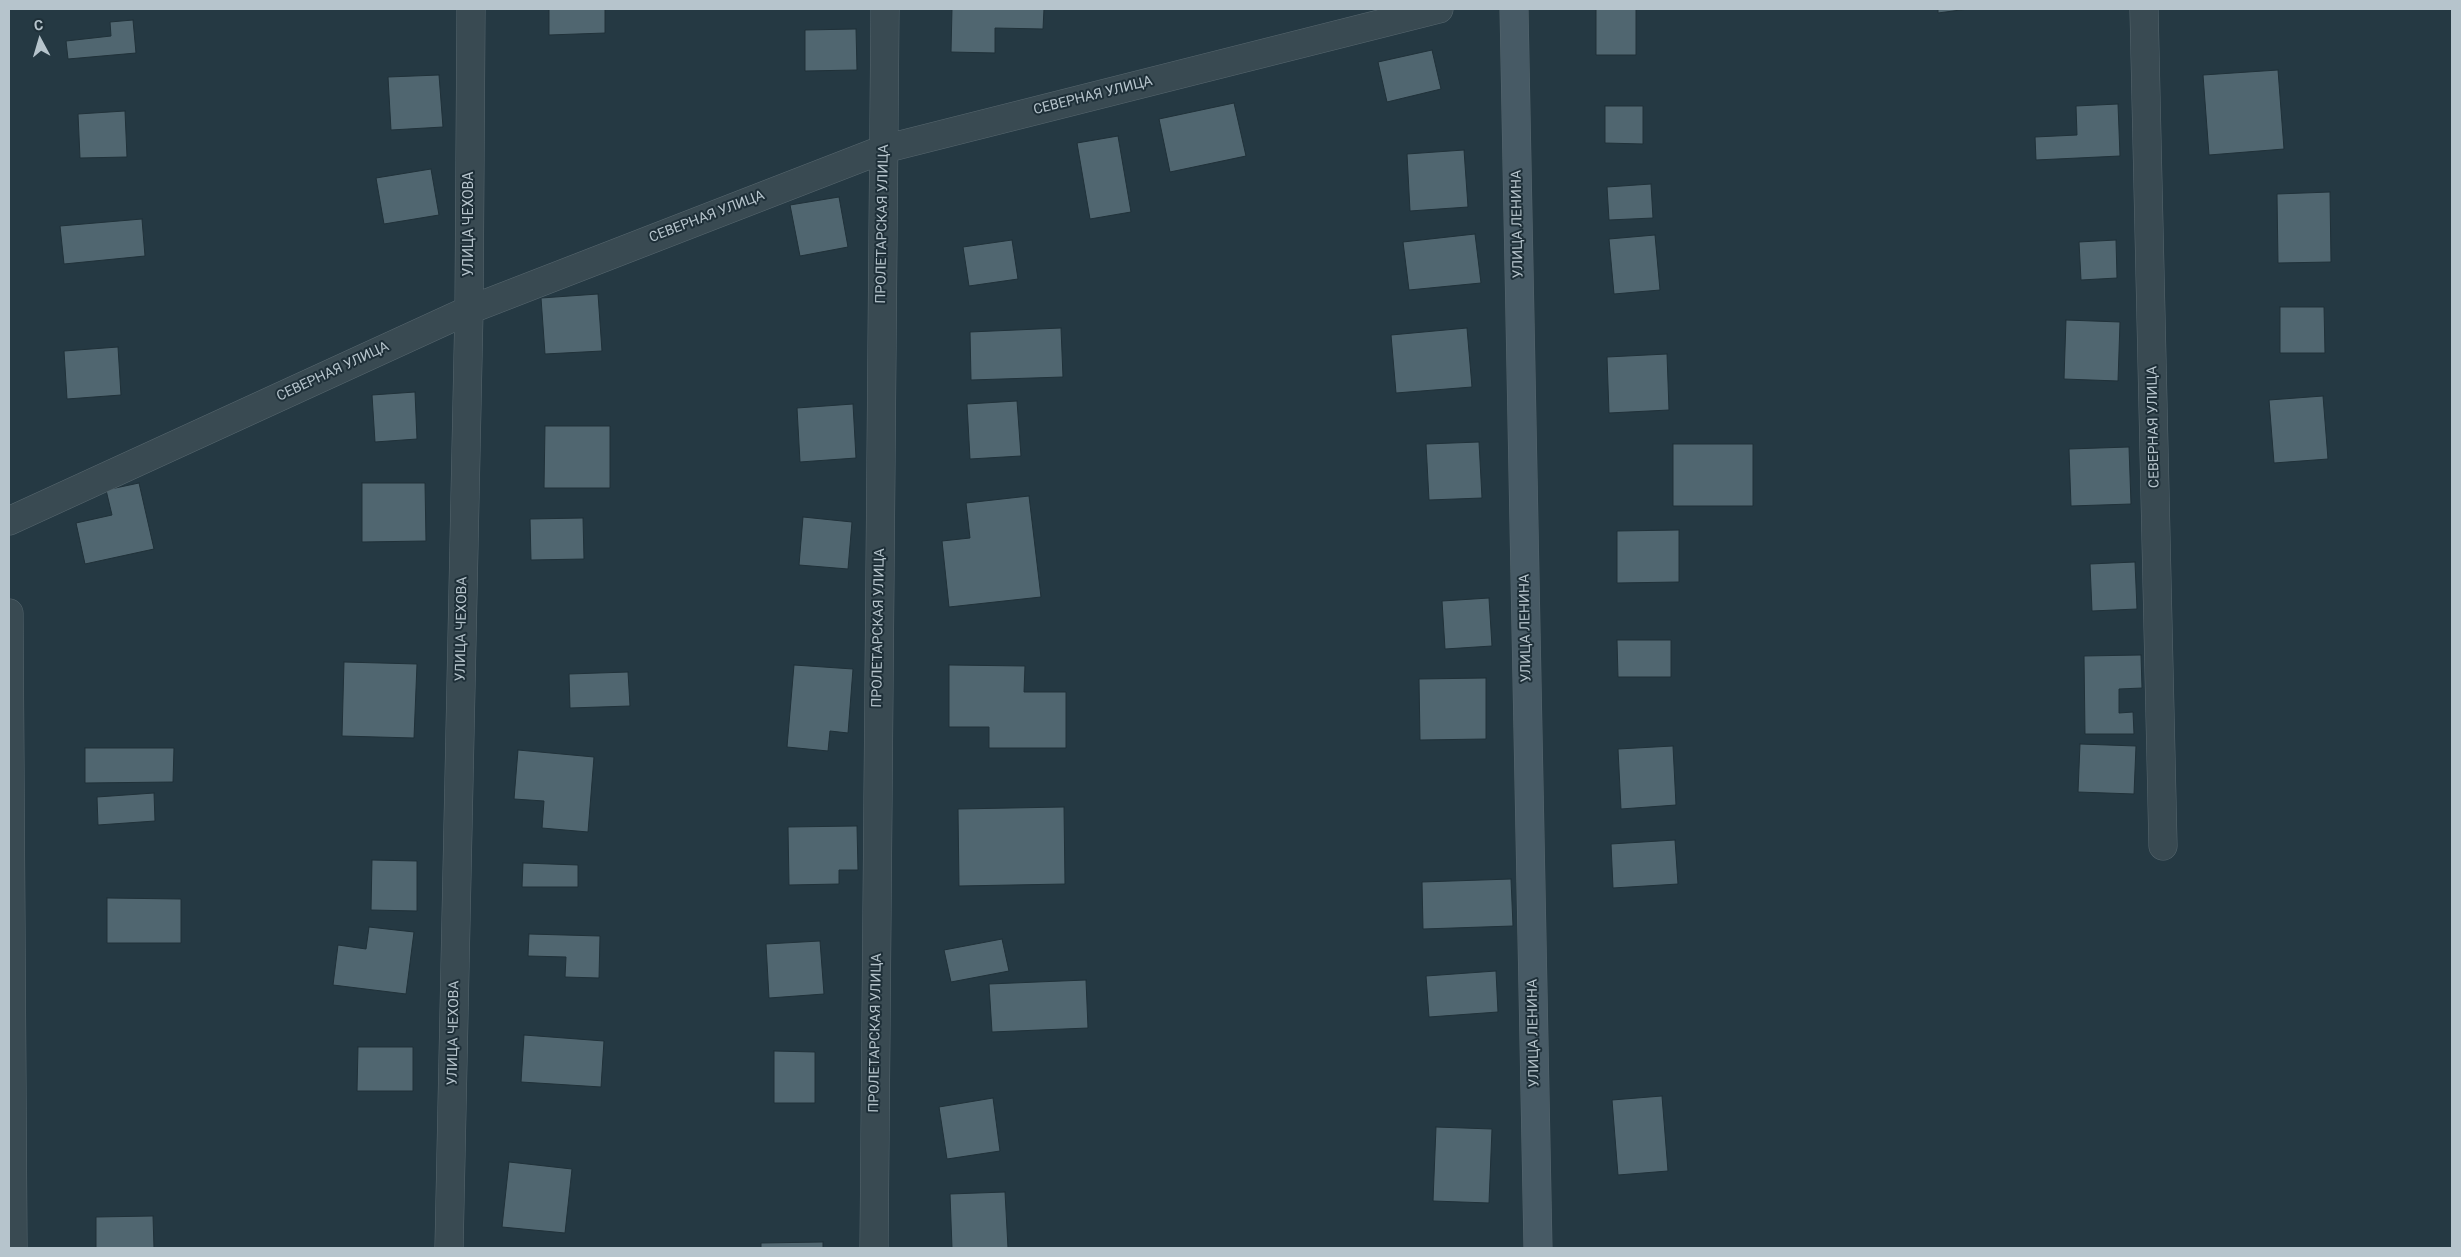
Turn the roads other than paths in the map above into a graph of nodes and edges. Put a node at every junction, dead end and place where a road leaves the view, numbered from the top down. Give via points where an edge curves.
1 (471, 9) edge
2 (886, 9) edge
3 (1439, 9) edge
4 (1514, 9) edge
5 (2144, 9) edge
6 (884, 149) junction
7 (468, 310) junction
8 (9, 521) edge
9 (9, 613) edge
10 (2163, 846) dead end
11 (13, 1248) edge
12 (449, 1248) edge
13 (874, 1248) edge
14 (1538, 1248) edge

1 - 7 street, УЛИЦА ЧЕХОВА
2 - 6 street, ПРОЛЕТАРСКАЯ УЛИЦА
3 - 6 street, СЕВЕРНАЯ УЛИЦА
4 - 14 street, УЛИЦА ЛЕНИНА
5 - 10 street, СЕВЕРНАЯ УЛИЦА
6 - 7 street, СЕВЕРНАЯ УЛИЦА
6 - 13 street, ПРОЛЕТАРСКАЯ УЛИЦА
7 - 8 street, СЕВЕРНАЯ УЛИЦА
7 - 12 street, УЛИЦА ЧЕХОВА
9 - 11 street

